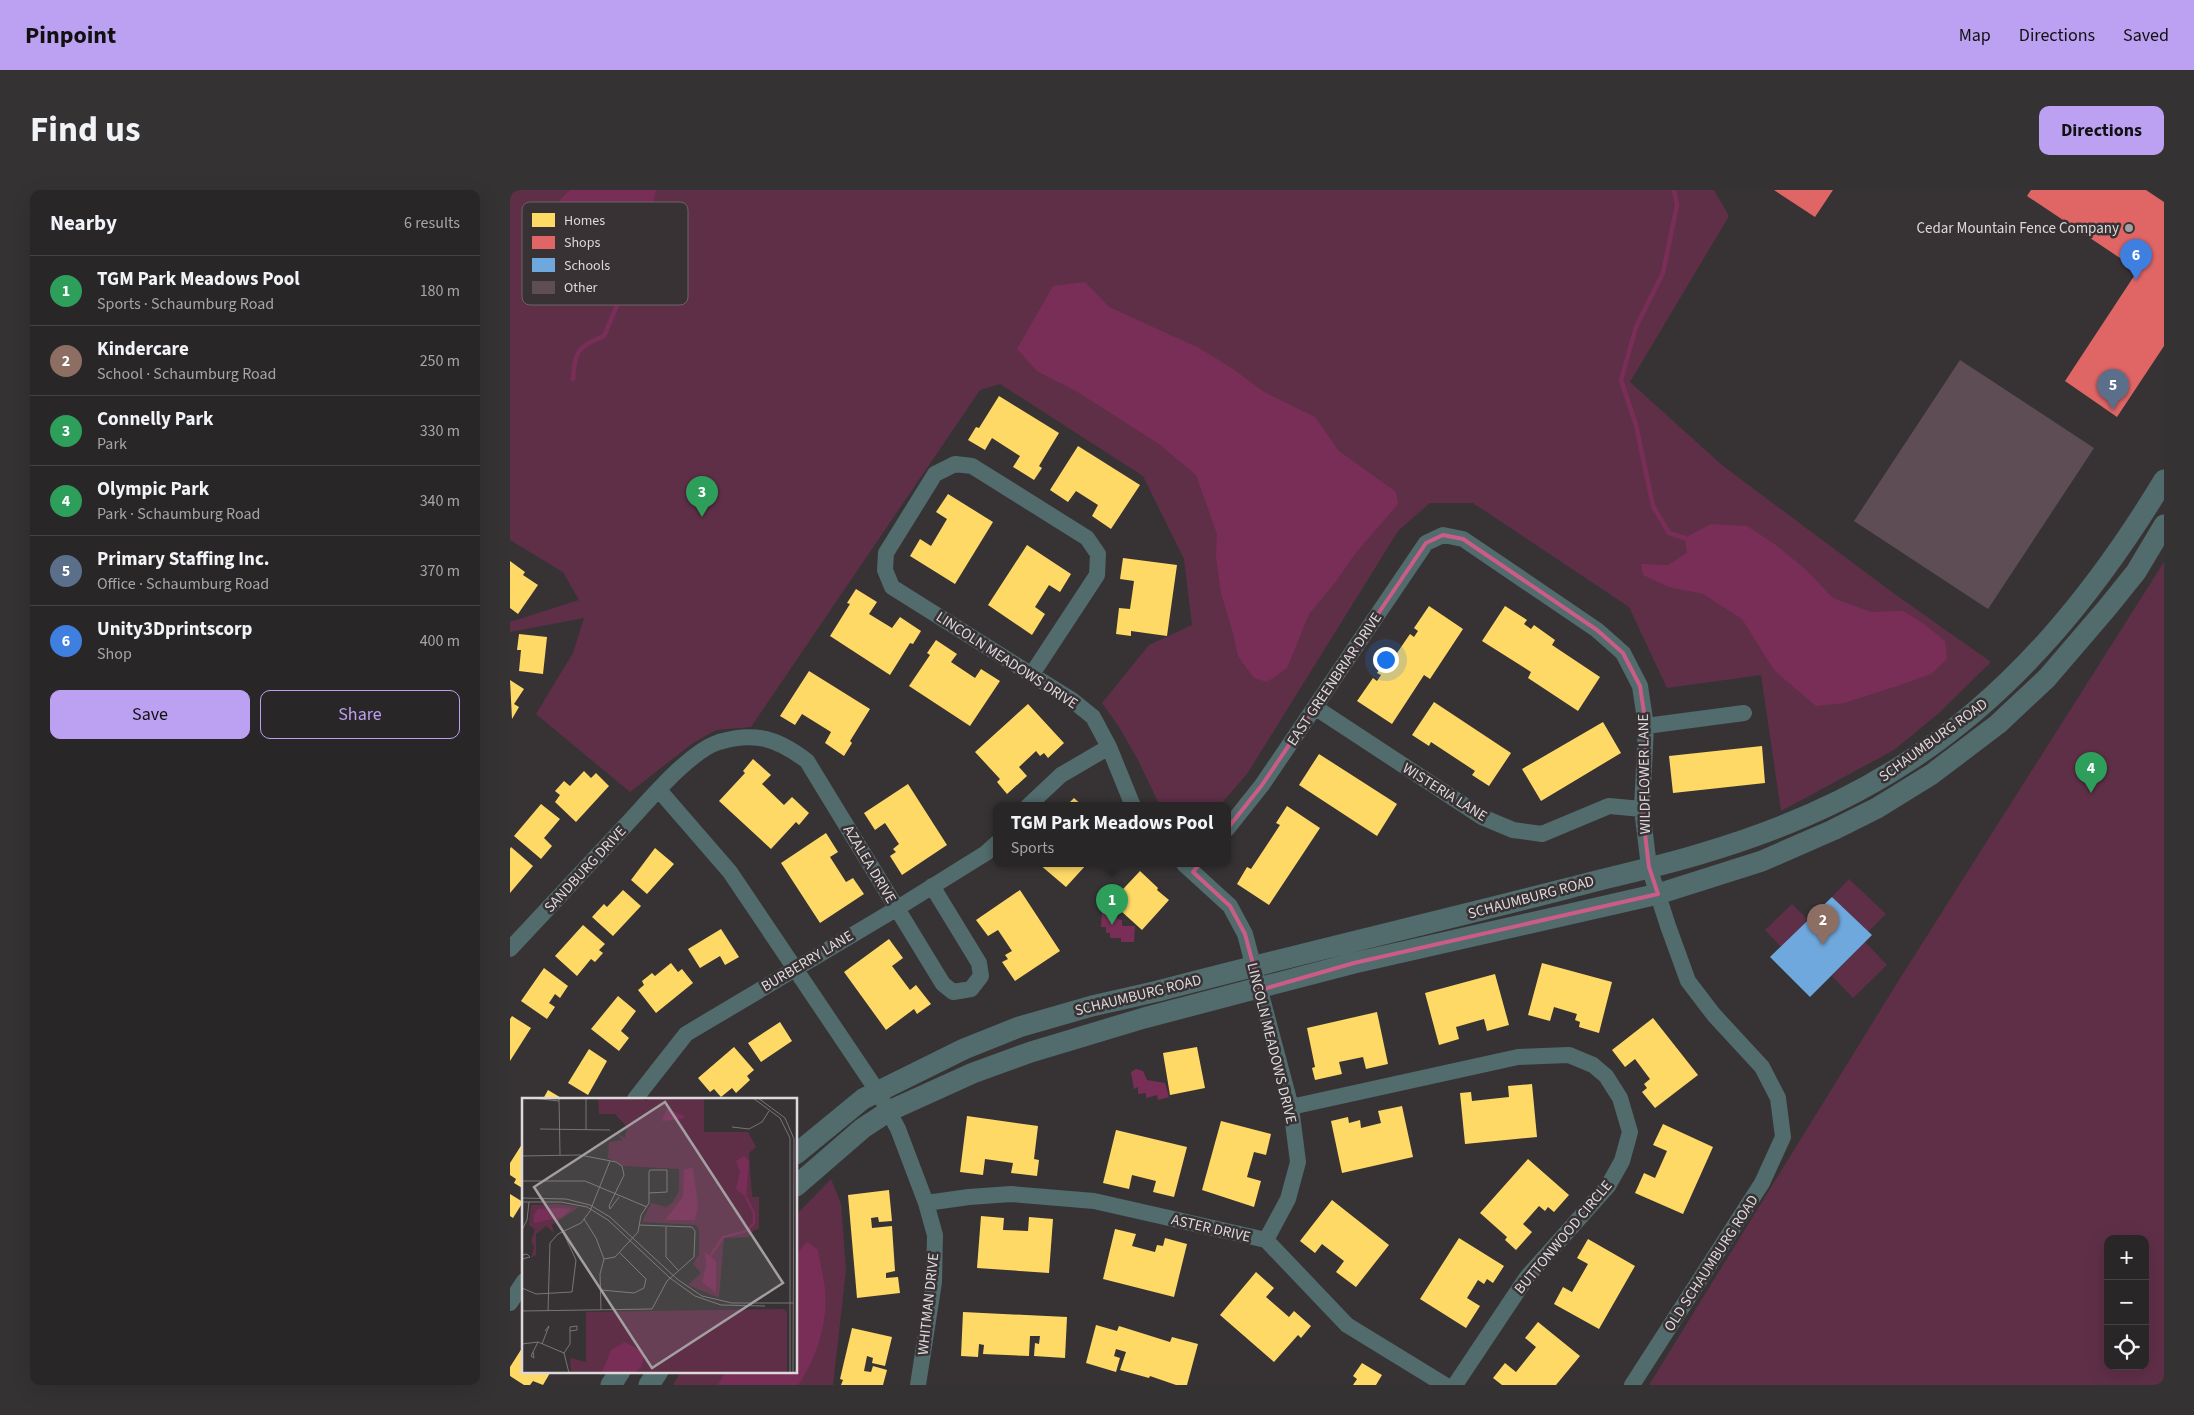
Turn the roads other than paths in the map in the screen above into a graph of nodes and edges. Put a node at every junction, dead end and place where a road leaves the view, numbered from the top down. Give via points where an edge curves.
1 (2164, 480) edge
2 (2164, 525) edge
3 (1443, 534) joint
4 (1032, 674) junction
5 (1316, 708) junction
6 (1744, 713) dead end
7 (1646, 726) junction
8 (1110, 747) junction
9 (659, 790) junction
10 (1032, 802) edge
11 (1131, 802) edge
12 (1642, 809) junction
13 (1231, 824) edge
14 (993, 846) edge
15 (1192, 867) edge
16 (1649, 867) junction
17 (932, 886) junction
18 (1658, 894) junction
19 (896, 909) junction
20 (510, 949) edge
21 (1254, 966) junction
22 (794, 969) junction
23 (1260, 990) junction
24 (878, 1092) junction
25 (636, 1098) edge
26 (1291, 1107) junction
27 (889, 1111) junction
28 (1783, 1137) joint
29 (798, 1152) edge
30 (798, 1184) edge
31 (926, 1203) junction
32 (1266, 1240) junction
33 (522, 1284) edge
34 (510, 1304) edge
35 (619, 1372) edge
36 (657, 1372) edge
37 (611, 1385) edge
38 (649, 1385) edge
39 (918, 1385) edge
40 (930, 1385) edge
41 (1445, 1385) edge
42 (1455, 1385) edge
43 (1632, 1385) edge

1 - 16 street, SCHAUMBURG ROAD via 2112,559 2049,640 1980,709 1869,786 1804,818 1699,855
2 - 18 street, SCHAUMBURG ROAD via 2136,572 2046,678 1998,724 1932,774 1877,808 1798,847
3 - 5 street, EAST GREENBRIAR DRIVE via 1426,543
3 - 7 street, WILDFLOWER LANE via 1463,539 1597,630 1623,653 1640,686
4 - 4 street, LINCOLN MEADOWS DRIVE via 892,587 885,570 886,553 935,474 955,464 972,466 1087,538 1098,554 1097,575
4 - 8 street, LINCOLN MEADOWS DRIVE via 1093,717
5 - 12 street, WISTERIA LANE via 1482,817 1513,830 1542,834 1609,806
5 - 13 street, EAST GREENBRIAR DRIVE
6 - 7 street
7 - 12 street, WILDFLOWER LANE
8 - 10 street via 1061,775
8 - 11 street, LINCOLN MEADOWS DRIVE
9 - 19 street, AZALEA DRIVE via 692,758 718,742 746,737 767,739 787,746 807,761
9 - 20 street, SANDBURG DRIVE
9 - 22 street, WHITMAN DRIVE via 730,872
12 - 16 street, WILDFLOWER LANE
14 - 17 street, BURBERRY LANE
15 - 21 street, LINCOLN MEADOWS DRIVE via 1230,906 1245,934
16 - 18 street, WILDFLOWER LANE
16 - 21 street, SCHAUMBURG ROAD
17 - 19 street, BURBERRY LANE
17 - 19 street, AZALEA DRIVE via 979,963 982,976 971,989 953,992 942,984
18 - 23 street, SCHAUMBURG ROAD via 1354,963
18 - 28 street, WILDFLOWER LANE via 1688,981 1762,1067 1778,1098
19 - 22 street, BURBERRY LANE
21 - 23 street, LINCOLN MEADOWS DRIVE
21 - 24 street, SCHAUMBURG ROAD via 1019,1027 964,1049
22 - 24 street, WHITMAN DRIVE
22 - 25 street, BURBERRY LANE via 686,1034
23 - 26 street, LINCOLN MEADOWS DRIVE
23 - 27 street, SCHAUMBURG ROAD via 1144,1018 1031,1052 973,1073
24 - 27 street, WHITMAN DRIVE
24 - 29 street, SCHAUMBURG ROAD via 863,1100
26 - 32 street, LINCOLN MEADOWS DRIVE via 1298,1162 1288,1199
26 - 42 street, BUTTONWOOD CIRCLE via 1518,1057 1564,1055 1593,1065 1606,1076 1620,1098 1630,1132 1622,1161 1608,1186 1527,1277
27 - 30 street, SCHAUMBURG ROAD via 863,1128
27 - 31 street, WHITMAN DRIVE
28 - 43 street, OLD SCHAUMBURG ROAD via 1762,1183
31 - 32 street, ASTER DRIVE via 1011,1194 1094,1201
31 - 39 street, WHITMAN DRIVE via 935,1235 934,1282
32 - 41 street, ASTER DRIVE via 1347,1325
33 - 34 street
35 - 37 street
36 - 38 street
39 - 40 street

